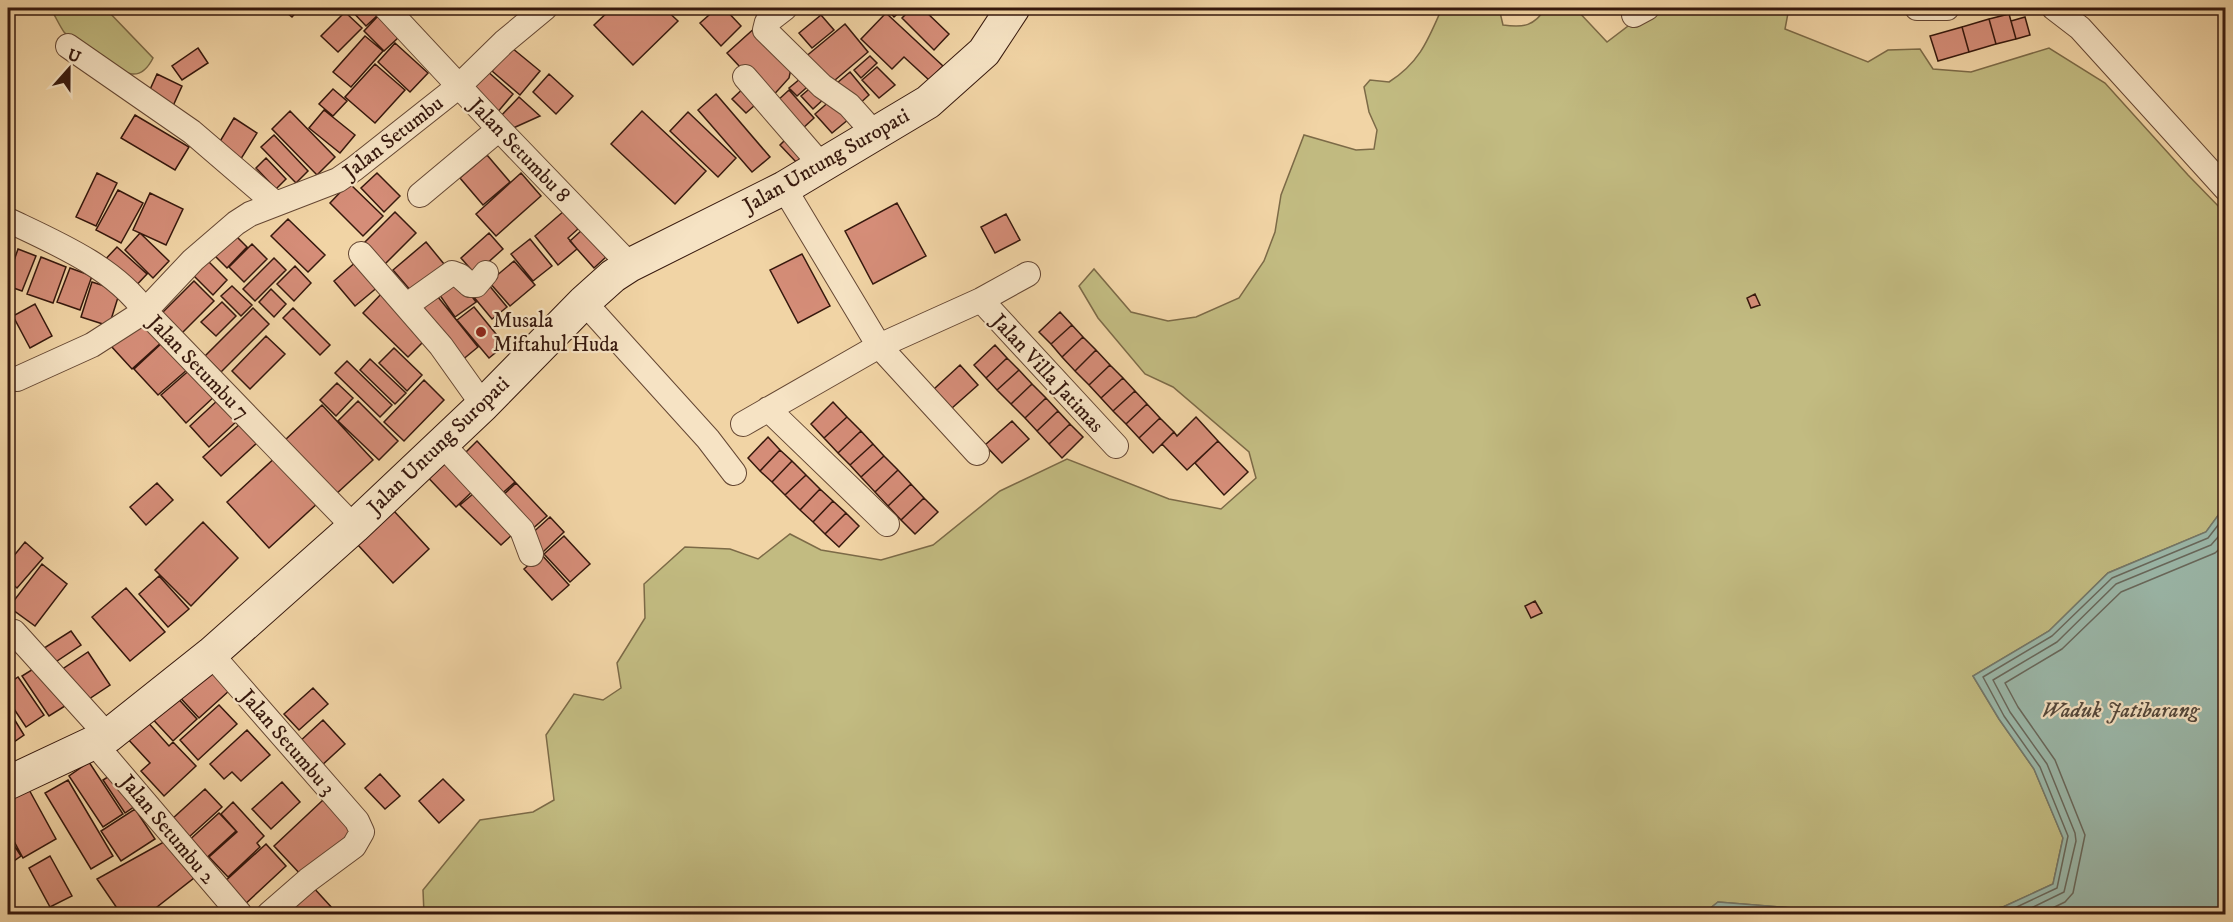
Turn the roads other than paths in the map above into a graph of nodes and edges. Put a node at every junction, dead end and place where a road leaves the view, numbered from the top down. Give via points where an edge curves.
1 (386, 8) edge
2 (545, 8) edge
3 (785, 8) edge
4 (1013, 8) edge
5 (1917, 8) edge
6 (1947, 8) edge
7 (2054, 8) edge
8 (68, 46) dead end
9 (746, 78) dead end
10 (459, 86) junction
11 (499, 129) junction
12 (875, 134) junction
13 (822, 166) junction
14 (784, 188) junction
15 (2226, 189) edge
16 (420, 195) dead end
17 (276, 204) junction
18 (8, 220) edge
19 (361, 254) dead end
20 (630, 265) junction
21 (486, 273) dead end
22 (1028, 274) dead end
23 (981, 300) junction
24 (584, 302) junction
25 (407, 305) junction
26 (145, 310) junction
27 (879, 346) junction
28 (17, 379) dead end
29 (483, 405) junction
30 (768, 409) junction
31 (743, 424) dead end
32 (442, 444) junction
33 (1116, 446) dead end
34 (977, 453) dead end
35 (734, 473) dead end
36 (887, 524) dead end
37 (354, 527) junction
38 (531, 554) dead end
39 (14, 632) dead end
40 (211, 654) junction
41 (102, 740) junction
42 (8, 783) edge
43 (240, 915) edge
44 (269, 915) edge

1 - 10 street, Jalan Setumbu 8
2 - 10 street, Jalan Setumbu
3 - 12 street via 767,22 765,30 822,87 849,105
4 - 12 main road, Jalan Untung Suropati via 984,52 928,102
5 - 6 street
7 - 15 street via 2080,28
8 - 17 street via 192,132
9 - 13 street
10 - 11 street, Jalan Setumbu 8
10 - 17 street, Jalan Setumbu via 354,170
11 - 16 street
11 - 20 street, Jalan Setumbu 8
12 - 13 main road, Jalan Untung Suropati
13 - 14 main road, Jalan Untung Suropati
14 - 20 main road, Jalan Untung Suropati
14 - 27 street
17 - 26 street, Jalan Setumbu via 236,222
18 - 26 street via 83,257
19 - 25 street
20 - 24 main road, Jalan Untung Suropati
21 - 25 street via 476,285 470,285 452,273
22 - 23 street, Jalan Villa Jatimas
23 - 27 street, Jalan Villa Jatimas
23 - 33 street, Jalan Villa Jatimas
24 - 29 main road, Jalan Untung Suropati
24 - 35 street
25 - 29 street
26 - 28 street, Jalan Setumbu 7 via 92,345
26 - 37 street, Jalan Setumbu 7
27 - 30 street, Jalan Villa Jatimas
27 - 34 street
29 - 32 main road, Jalan Untung Suropati
30 - 31 street, Jalan Villa Jatimas
30 - 36 street
32 - 37 main road, Jalan Untung Suropati
32 - 38 street via 522,530
37 - 40 main road, Jalan Untung Suropati
39 - 41 street, Jalan Setumbu 2
40 - 41 main road, Jalan Untung Suropati
40 - 44 street, Jalan Setumbu 3 via 357,821 362,832 354,846
41 - 42 main road, Jalan Untung Suropati
41 - 43 street, Jalan Setumbu 2

